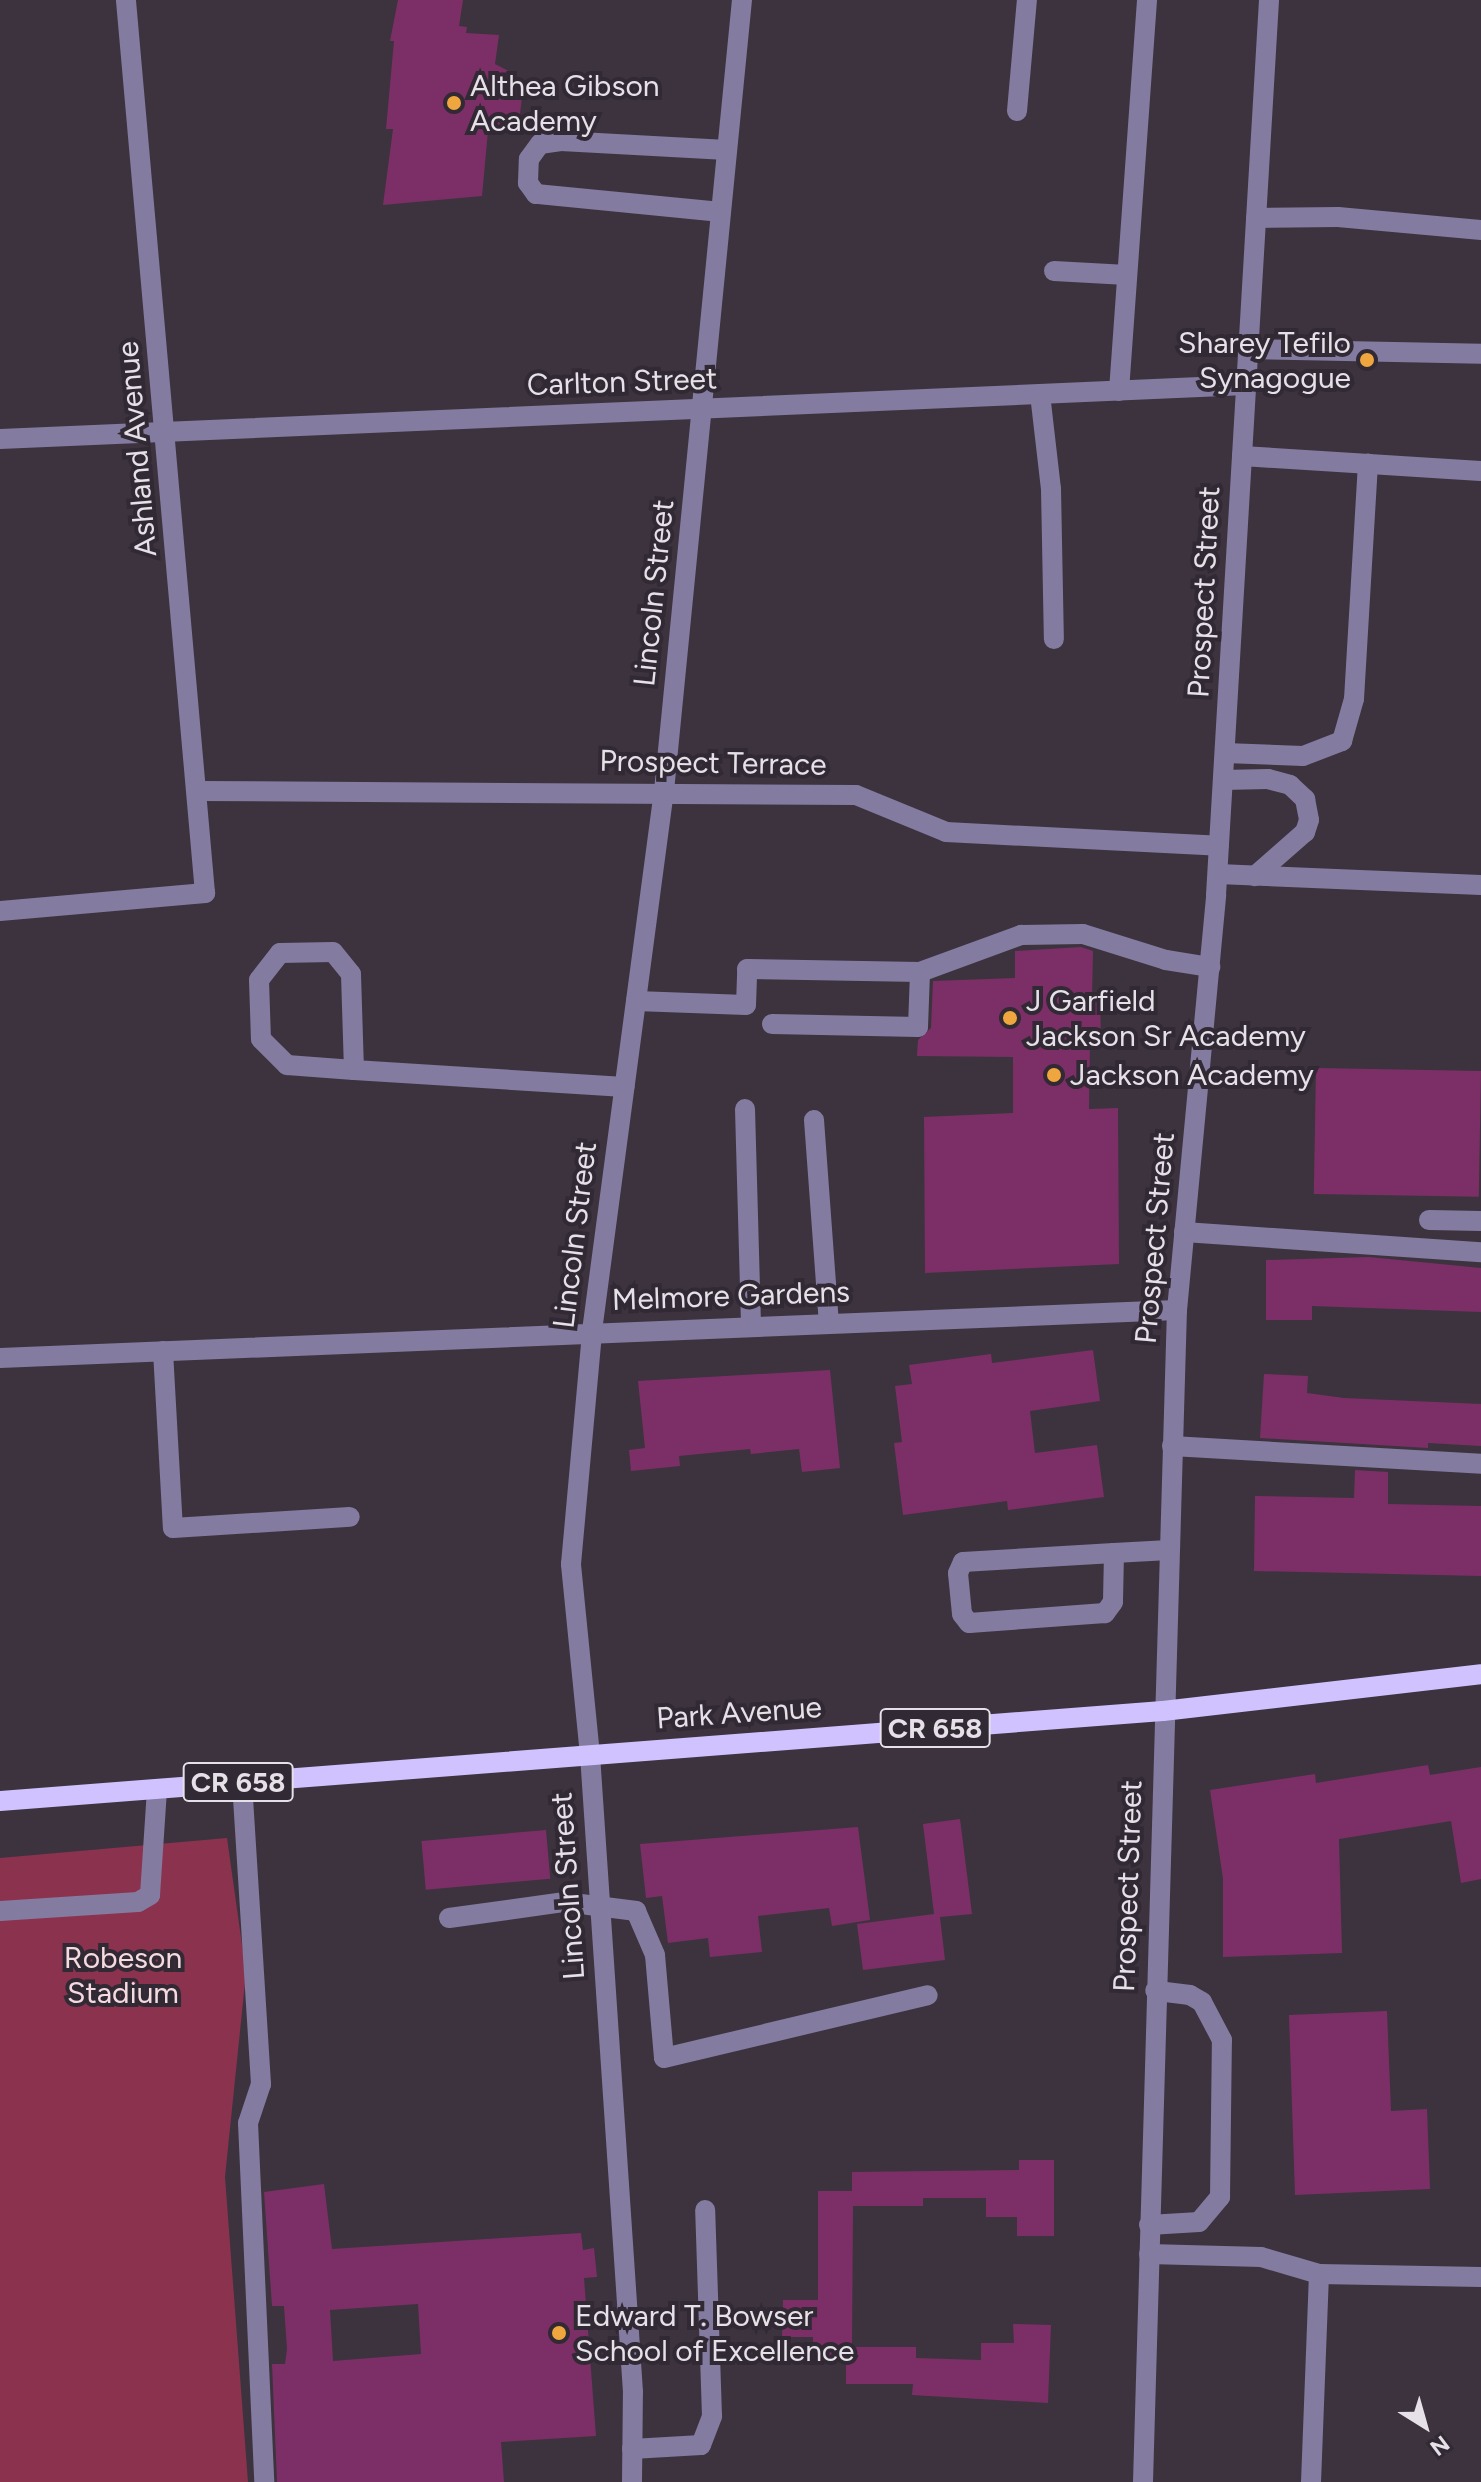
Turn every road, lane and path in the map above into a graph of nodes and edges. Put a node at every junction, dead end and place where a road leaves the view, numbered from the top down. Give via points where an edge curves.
1 (126, 0) edge
2 (742, 0) edge
3 (1027, 0) edge
4 (1147, 0) edge
5 (1269, 0) edge
6 (1017, 111) dead end
7 (727, 150) junction
8 (721, 212) junction
9 (1256, 218) junction
10 (1481, 230) edge
11 (1054, 271) dead end
12 (1127, 275) junction
13 (1249, 349) junction
14 (1481, 354) edge
15 (1246, 385) junction
16 (1119, 391) junction
17 (1040, 394) junction
18 (702, 409) junction
19 (165, 432) junction
20 (0, 439) edge
21 (1242, 456) junction
22 (1368, 463) junction
23 (1481, 471) edge
24 (1054, 639) dead end
25 (1225, 753) junction
26 (1223, 780) junction
27 (198, 791) junction
28 (664, 791) junction
29 (1219, 846) junction
30 (1218, 874) junction
31 (1255, 876) junction
32 (1481, 885) edge
33 (0, 911) edge
34 (1210, 967) junction
35 (920, 972) junction
36 (636, 1001) junction
37 (772, 1024) dead end
38 (354, 1070) junction
39 (624, 1087) junction
40 (745, 1109) dead end
41 (814, 1120) dead end
42 (1429, 1220) dead end
43 (1481, 1221) edge
44 (1184, 1232) junction
45 (1481, 1252) edge
46 (1177, 1310) junction
47 (829, 1323) junction
48 (751, 1325) junction
49 (592, 1331) junction
50 (163, 1351) junction
51 (0, 1358) edge
52 (1172, 1446) junction
53 (1481, 1464) edge
54 (350, 1517) dead end
55 (1169, 1550) junction
56 (1114, 1553) junction
57 (1481, 1674) edge
58 (1163, 1711) junction
59 (590, 1755) junction
60 (242, 1782) junction
61 (157, 1789) junction
62 (0, 1801) edge
63 (600, 1906) junction
64 (0, 1911) edge
65 (449, 1918) dead end
66 (1155, 1991) junction
67 (928, 1995) dead end
68 (705, 2210) dead end
69 (1149, 2225) junction
70 (1149, 2254) junction
71 (1319, 2274) junction
72 (1481, 2277) edge
73 (632, 2449) junction
74 (264, 2482) edge
75 (632, 2482) edge
76 (1143, 2482) edge
77 (1311, 2482) edge

1 - 19 street, Ashland Avenue
2 - 7 street, Lincoln Street
3 - 6 street
4 - 12 street
5 - 9 street, Prospect Street
7 - 8 street, Lincoln Street
7 - 8 street via 561,141 540,144 529,159 528,183 536,194
8 - 18 street, Lincoln Street
9 - 10 street via 1338,217
9 - 13 street, Prospect Street
11 - 12 street
12 - 16 street
13 - 14 street
13 - 15 street, Prospect Street
15 - 16 street, Carlton Street
15 - 21 street, Prospect Street
16 - 17 street, Carlton Street
17 - 18 street, Carlton Street
17 - 24 street via 1051,489
18 - 19 street, Carlton Street
18 - 28 street, Lincoln Street
19 - 20 street, Carlton Street
19 - 27 street, Ashland Avenue
21 - 22 street
21 - 25 street, Prospect Street
22 - 23 street
22 - 25 street via 1354,699 1342,741 1303,756
25 - 26 street, Prospect Street
26 - 29 street, Prospect Street
26 - 31 street via 1268,779 1290,785 1305,799 1305,832
27 - 28 street, Prospect Terrace
27 - 33 street, Ashland Avenue via 205,893
28 - 29 street, Prospect Terrace via 856,795 946,832
28 - 36 street, Lincoln Street
29 - 30 street, Prospect Street
30 - 31 street
30 - 34 street, Prospect Street
31 - 32 street
34 - 35 street via 1067,934 1021,935
34 - 44 street, Prospect Street
35 - 36 street via 747,969 746,1005
35 - 37 street via 918,1027
36 - 39 street, Lincoln Street
38 - 38 street via 287,1065 261,1039 259,980 280,953 333,952 351,974
38 - 39 street
39 - 49 street, Lincoln Street
40 - 48 street
41 - 47 street
42 - 43 street
44 - 45 street
44 - 46 street, Prospect Street
46 - 47 street, Melmore Gardens
46 - 52 street, Prospect Street
47 - 48 street, Melmore Gardens
48 - 49 street, Melmore Gardens
49 - 50 street, Melmore Gardens
49 - 59 street, Lincoln Street via 571,1564
50 - 51 street, Melmore Gardens
50 - 54 street via 173,1528
52 - 53 street
52 - 55 street, Prospect Street
55 - 56 street
55 - 58 street, Prospect Street
56 - 56 street via 963,1562 958,1573 962,1614 969,1623 1105,1613 1113,1602
57 - 58 main road, Park Avenue / CR 658
58 - 59 main road, Park Avenue / CR 658
58 - 66 street, Prospect Street
59 - 60 main road, Park Avenue / CR 658
59 - 63 street, Lincoln Street
60 - 61 main road, Park Avenue / CR 658
60 - 74 street via 261,2084 248,2123
61 - 62 main road, Park Avenue / CR 658
61 - 64 street via 150,1895 138,1902
63 - 65 street via 565,1902
63 - 67 street via 636,1911 645,1930 655,1955 664,2058
63 - 73 street, Lincoln Street
66 - 69 street, Prospect Street
66 - 69 street via 1190,1995 1202,2002 1222,2040 1220,2197 1199,2222
68 - 73 street via 712,2416 701,2445
69 - 70 street, Prospect Street
70 - 71 street via 1261,2257
70 - 76 street, Prospect Street
71 - 72 street
71 - 77 street
73 - 75 street, Lincoln Street

